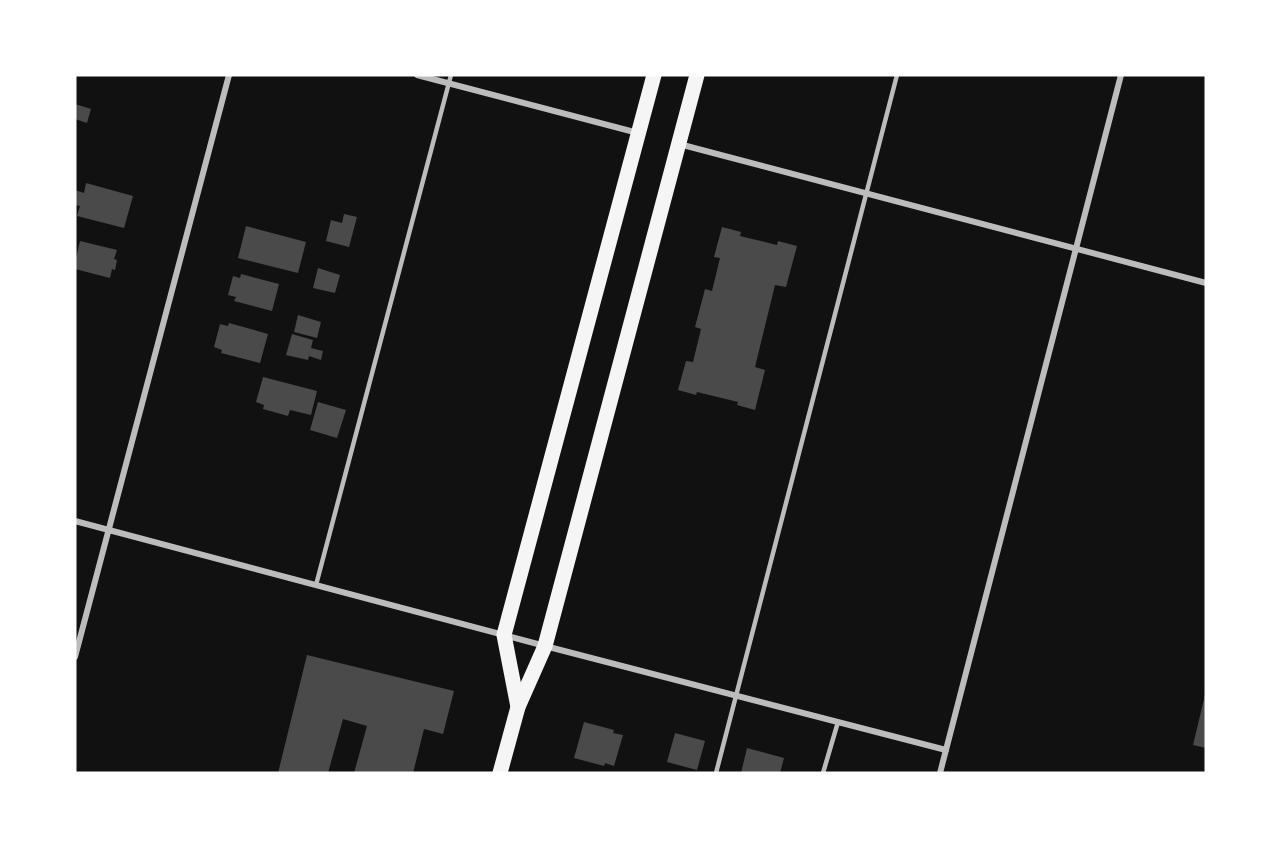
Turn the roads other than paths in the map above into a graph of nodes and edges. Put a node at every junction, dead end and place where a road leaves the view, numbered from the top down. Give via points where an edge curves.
1 (229, 75) edge
2 (417, 75) edge
3 (452, 75) edge
4 (654, 75) edge
5 (697, 75) edge
6 (897, 75) edge
7 (1121, 75) edge
8 (449, 83) junction
9 (639, 134) junction
10 (678, 144) junction
11 (866, 194) junction
12 (1076, 249) junction
13 (1206, 283) edge
14 (75, 521) edge
15 (108, 530) junction
16 (316, 585) junction
17 (504, 635) junction
18 (545, 646) junction
19 (75, 657) edge
20 (736, 696) junction
21 (518, 706) junction
22 (838, 722) junction
23 (946, 750) junction
24 (500, 773) edge
25 (716, 773) edge
26 (823, 773) edge
27 (940, 773) edge

1 - 15 street
2 - 8 street
3 - 8 lane
4 - 9 main road
5 - 10 main road
6 - 11 lane
7 - 12 street
8 - 9 street
8 - 16 lane
9 - 17 main road
10 - 11 street
10 - 18 main road
11 - 12 street
11 - 20 lane
12 - 13 street
12 - 23 street
14 - 15 street
15 - 16 street
15 - 19 street
16 - 17 street
17 - 18 street
17 - 21 main road
18 - 20 street
18 - 21 main road
20 - 22 street
20 - 25 lane
21 - 24 main road
22 - 23 street
22 - 26 lane
23 - 27 street

